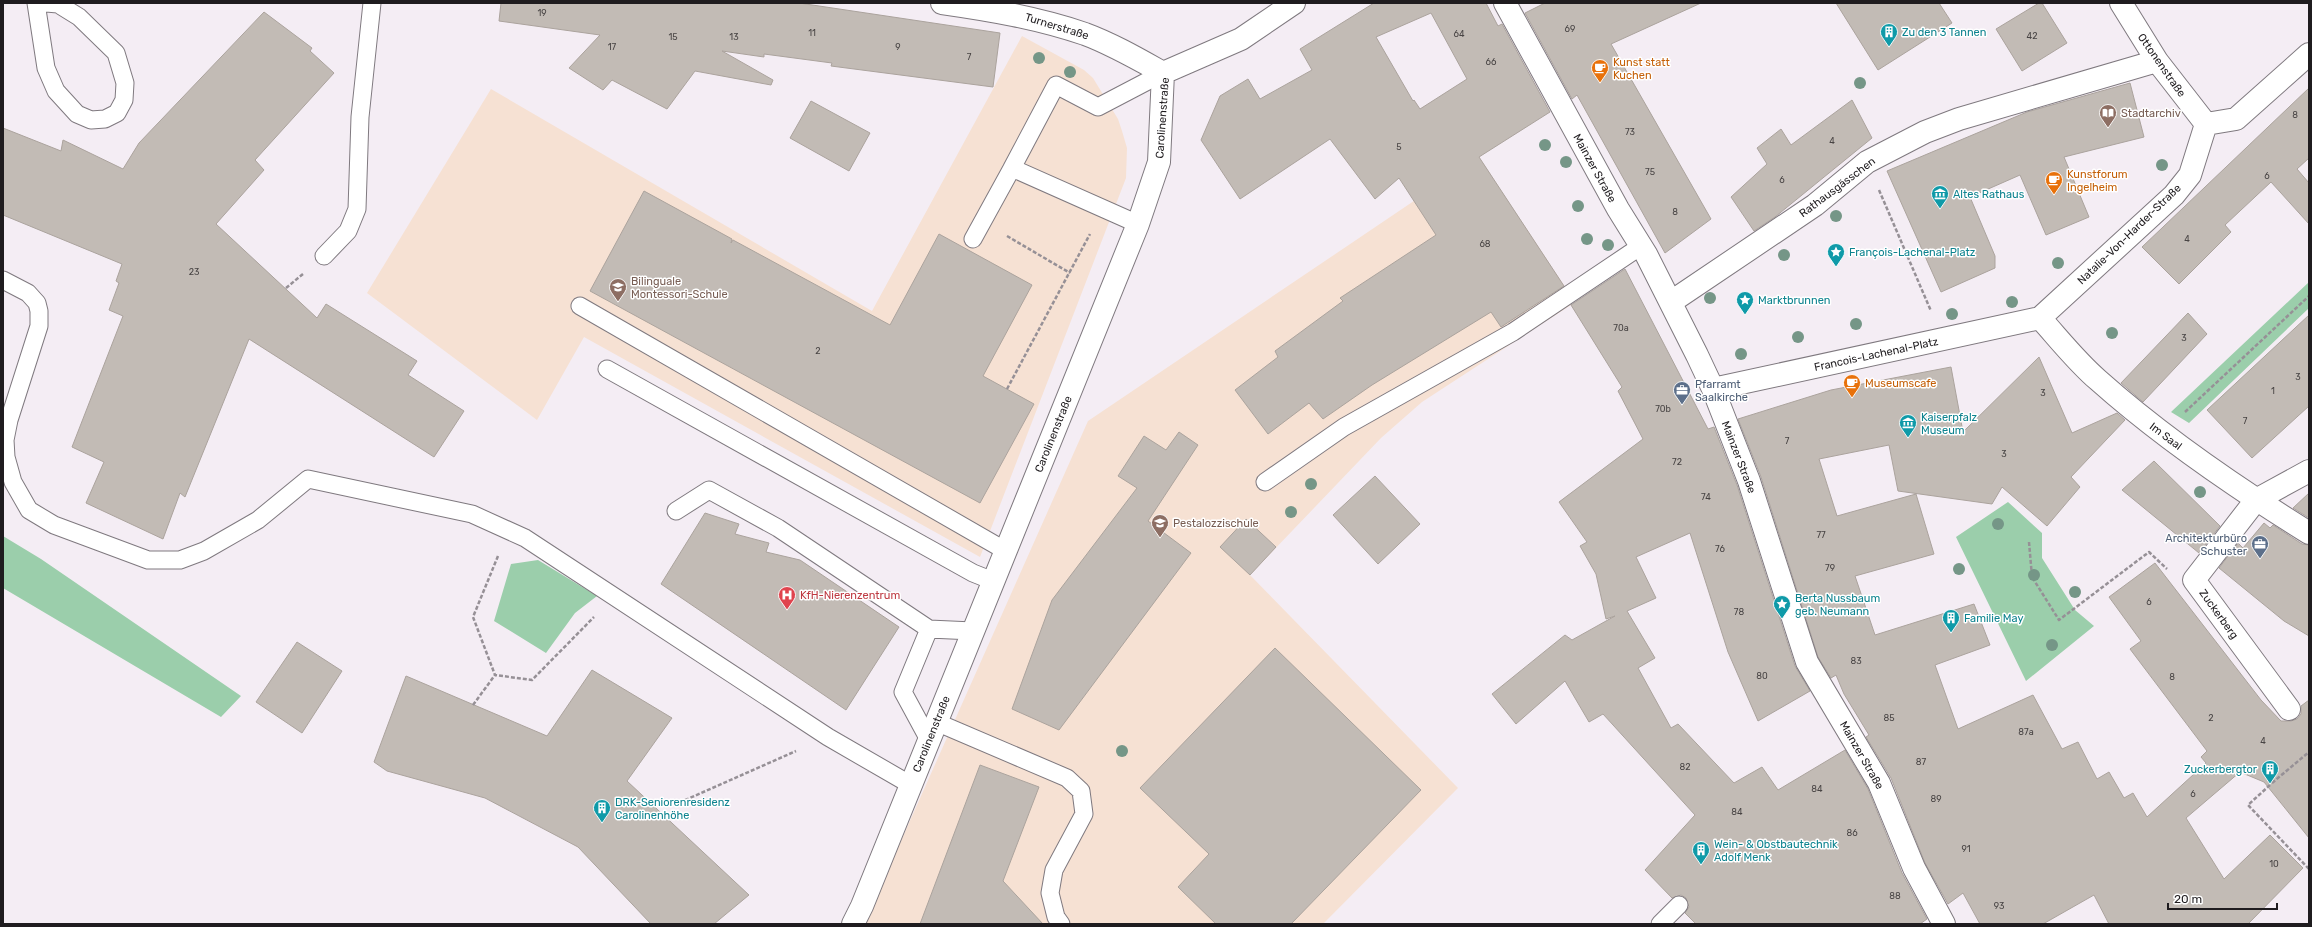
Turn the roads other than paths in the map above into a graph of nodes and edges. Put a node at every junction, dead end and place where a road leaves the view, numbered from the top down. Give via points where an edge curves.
1 (36, 3) edge
2 (46, 3) edge
3 (372, 3) edge
4 (942, 3) edge
5 (1294, 3) edge
6 (1505, 3) edge
7 (2121, 3) edge
8 (2309, 54) edge
9 (2157, 61) junction
10 (1163, 74) junction
11 (2206, 124) junction
12 (1012, 168) junction
13 (1138, 224) junction
14 (973, 239) dead end
15 (1641, 246) junction
16 (324, 256) dead end
17 (3, 280) edge
18 (1671, 302) junction
19 (580, 306) dead end
20 (2040, 318) junction
21 (607, 369) dead end
22 (1713, 389) junction
23 (2309, 471) edge
24 (1265, 482) dead end
25 (2256, 500) junction
26 (676, 511) dead end
27 (2309, 533) edge
28 (1006, 551) junction
29 (993, 581) junction
30 (929, 630) junction
31 (973, 631) junction
32 (2289, 710) dead end
33 (933, 731) junction
34 (911, 785) junction
35 (1679, 906) dead end
36 (853, 924) edge
37 (1061, 924) edge
38 (1660, 924) edge
39 (1944, 924) edge

1 - 2 lane via 46,68 56,91 77,114 91,120 105,119 118,113 124,100 125,83 116,53 79,17 58,4
3 - 16 lane via 360,117 356,209 348,231
4 - 10 street, Turnerstraße via 1018,15 1085,34 1111,45
5 - 10 street, Carolinenstraße via 1241,39
6 - 15 street, Mainzer Straße
7 - 9 street, Ottonenstraße
8 - 11 street via 2236,119
9 - 11 street, Ottonenstraße
9 - 18 street, Rathausgässchen via 1959,118 1924,132 1867,162 1815,205
10 - 12 lane via 1098,107 1056,84
10 - 13 street, Carolinenstraße via 1159,162
11 - 20 street, Natalie-Von-Harder-Straße via 2190,175 2174,195
12 - 13 lane
12 - 14 lane
13 - 28 street, Carolinenstraße
15 - 18 street, Mainzer Straße
15 - 24 lane via 1514,332 1344,427
17 - 34 lane via 28,293 37,303 39,318 39,326 9,420 5,440 6,457 13,482 29,510 54,525 148,560 180,560 204,551 258,520 308,479 472,514 525,538 828,737
18 - 22 street, Mainzer Straße
19 - 28 lane
20 - 22 street, Francois-Lachenal-Platz
20 - 25 street, Im Saal via 2096,379 2162,434
21 - 29 lane via 973,573
22 - 39 street, Mainzer Straße via 1749,481 1807,662 1879,783 1914,868
23 - 25 street
25 - 27 street, Im Saal
25 - 32 street, Zuckerberg via 2194,580
26 - 30 lane via 709,490 778,528
28 - 29 street, Carolinenstraße
29 - 31 street, Carolinenstraße
30 - 31 lane
30 - 33 lane via 903,692
31 - 33 street, Carolinenstraße
33 - 34 street, Carolinenstraße
33 - 37 lane via 1067,778 1081,791 1084,814 1054,870 1050,893 1056,917
34 - 36 street, Carolinenstraße
35 - 38 lane

